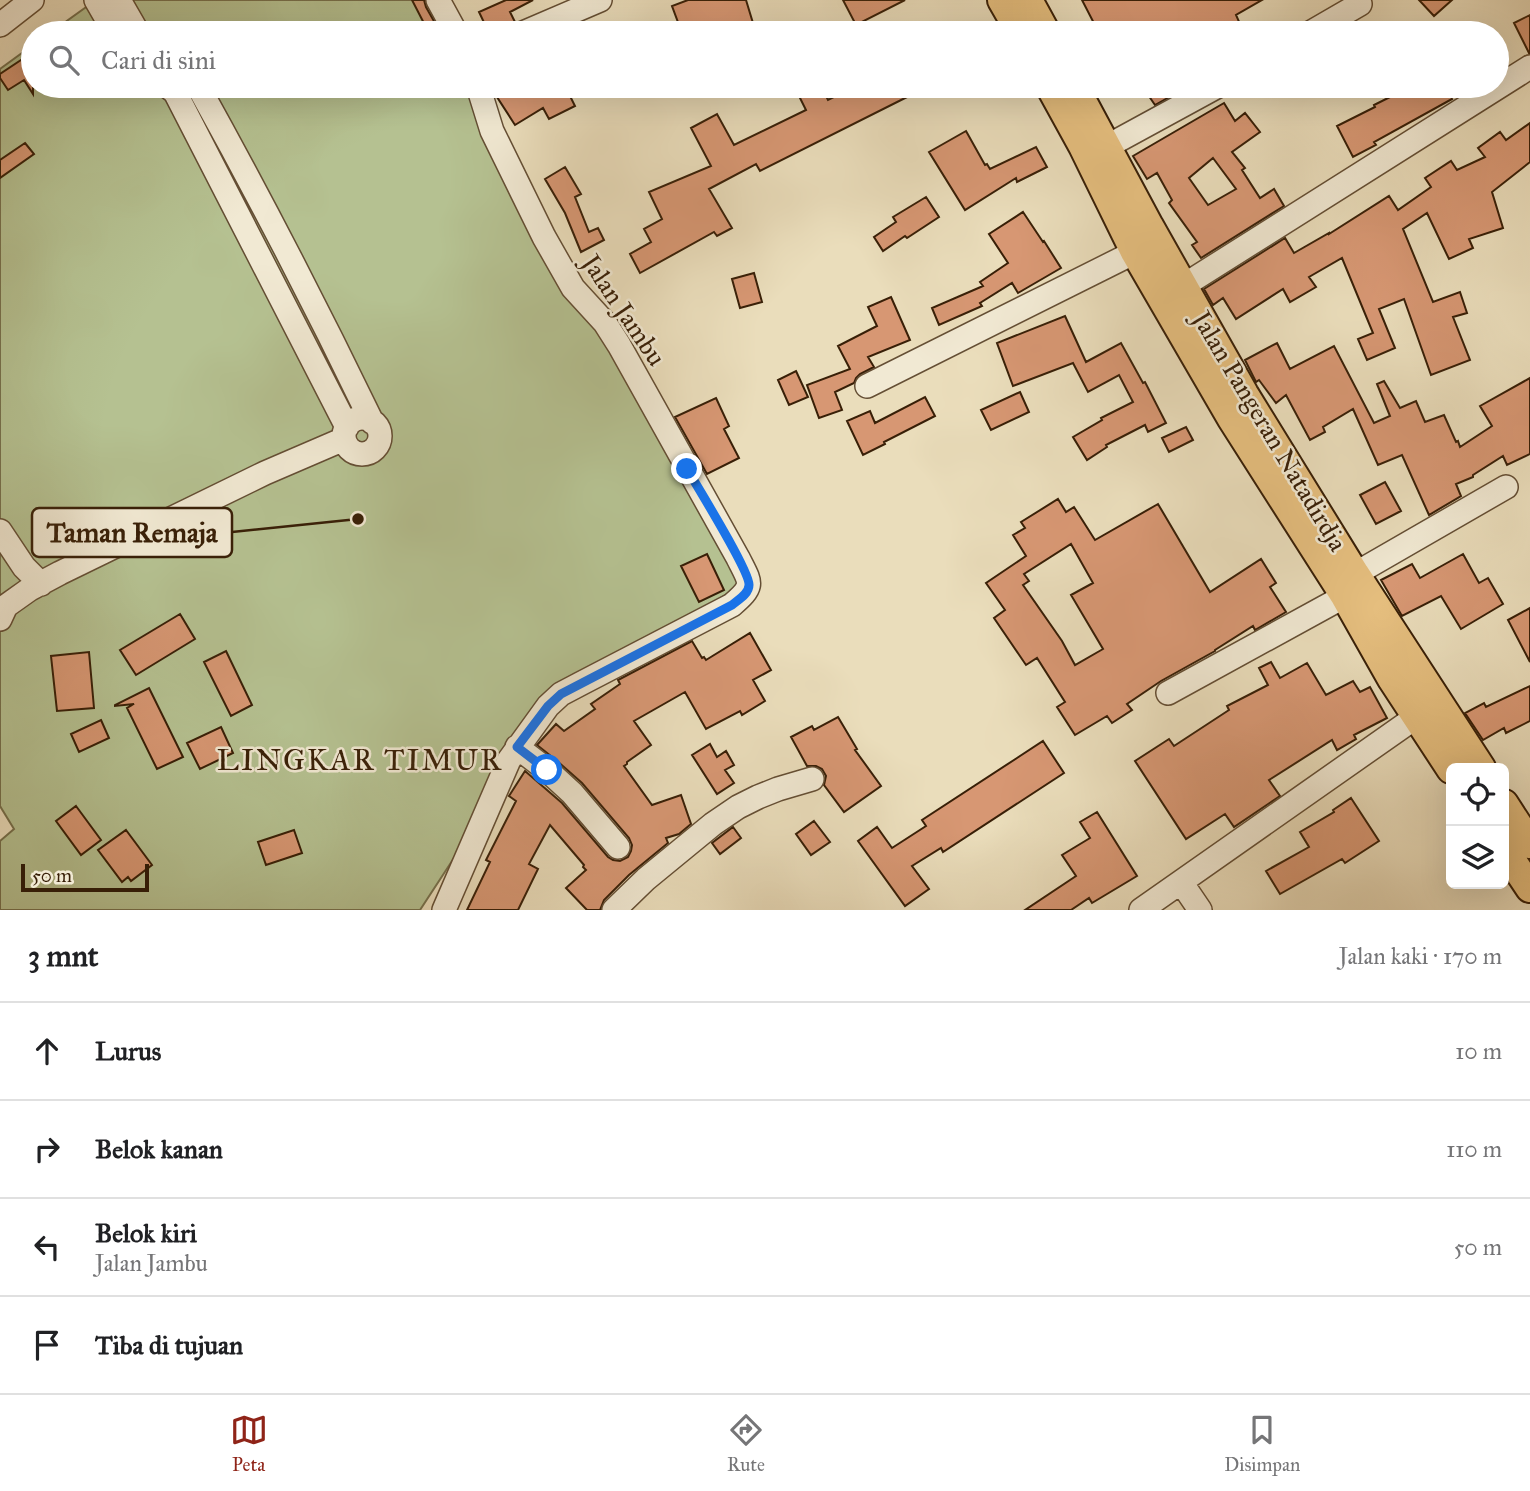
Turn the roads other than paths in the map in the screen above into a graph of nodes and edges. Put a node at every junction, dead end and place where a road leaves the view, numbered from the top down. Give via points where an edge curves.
1 (32, 0) edge
2 (96, 0) edge
3 (119, 0) edge
4 (438, 0) edge
5 (600, 0) edge
6 (1002, 0) edge
7 (1028, 0) edge
8 (1360, 4) dead end
9 (108, 21) edge
10 (131, 21) edge
11 (449, 21) edge
12 (551, 21) edge
13 (1014, 21) edge
14 (1039, 21) edge
15 (1331, 21) edge
16 (0, 26) edge
17 (1530, 67) edge
18 (1509, 80) edge
19 (178, 98) edge
20 (205, 98) edge
21 (482, 98) edge
22 (1057, 98) edge
23 (1080, 98) edge
24 (1196, 98) edge
25 (1481, 98) edge
26 (1106, 147) junction
27 (1135, 252) junction
28 (1172, 292) junction
29 (867, 386) dead end
30 (372, 422) junction
31 (347, 439) junction
32 (1506, 487) dead end
33 (0, 531) edge
34 (41, 584) junction
35 (1350, 585) junction
36 (0, 620) edge
37 (1168, 693) dead end
38 (1416, 717) junction
39 (517, 747) junction
40 (1447, 763) edge
41 (1477, 763) edge
42 (811, 779) dead end
43 (1509, 812) edge
44 (1530, 844) edge
45 (618, 847) dead end
46 (1509, 856) edge
47 (1181, 882) junction
48 (1530, 888) edge
49 (444, 910) edge
50 (614, 910) edge
51 (1141, 910) edge
52 (1200, 910) edge

1 - 16 street
2 - 9 street
3 - 10 street
4 - 11 street
5 - 12 street
6 - 13 main road
7 - 14 main road
8 - 15 street
17 - 18 street
19 - 31 street
20 - 30 street
21 - 39 street, Jalan Jambu via 492,131 544,237 573,288 619,345 738,558 749,586 732,605 561,694
22 - 27 main road, Jalan Pangeran Natadirdja
23 - 26 main road, Jalan Pangeran Natadirdja
24 - 26 street
25 - 28 street
26 - 28 main road, Jalan Pangeran Natadirdja
27 - 28 main road, Jalan Pangeran Natadirdja
27 - 29 street
28 - 35 main road, Jalan Pangeran Natadirdja via 1244,394
30 - 31 street via 357,419
30 - 31 street via 380,434 371,452 357,454
31 - 34 street via 265,472
31 - 36 street via 279,482
32 - 35 street
33 - 34 street
34 - 36 street via 6,606
35 - 37 street
35 - 38 main road, Jalan Pangeran Natadirdja via 1392,679
35 - 41 main road, Jalan Pangeran Natadirdja
38 - 40 main road, Jalan Pangeran Natadirdja
38 - 47 street
39 - 45 street via 572,793
39 - 49 street
42 - 50 street via 738,807
43 - 44 main road
46 - 48 main road
47 - 51 street
47 - 52 street

